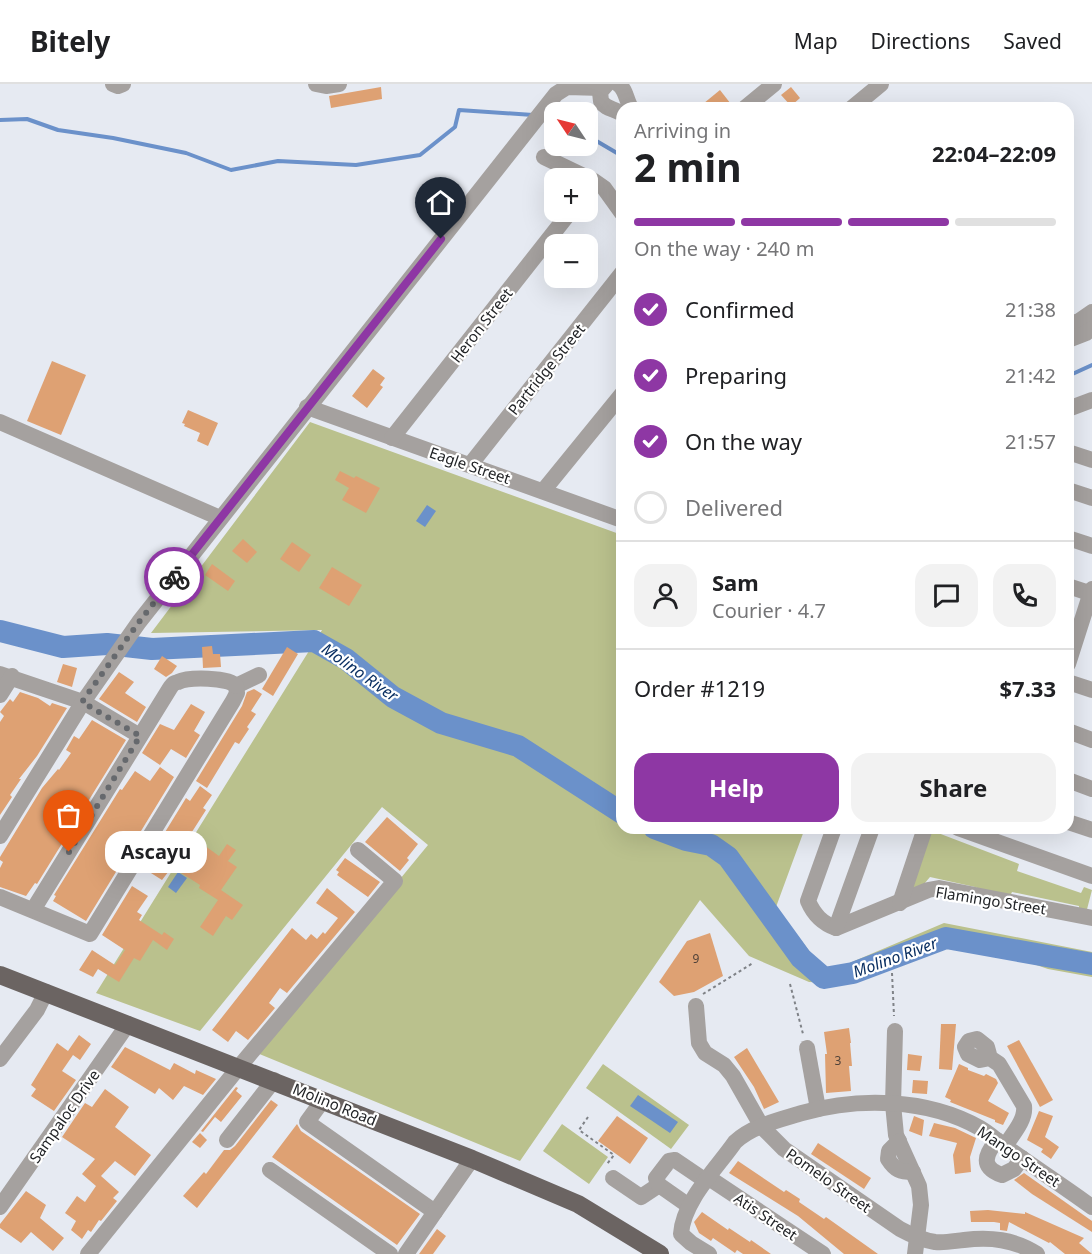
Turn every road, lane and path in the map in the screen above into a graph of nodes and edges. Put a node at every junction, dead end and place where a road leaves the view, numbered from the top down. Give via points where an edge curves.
1 (316, 84) edge
2 (339, 84) edge
3 (774, 84) edge
4 (882, 84) edge
5 (617, 98) edge
6 (752, 102) edge
7 (860, 102) edge
8 (544, 157) dead end
9 (563, 168) edge
10 (598, 186) edge
11 (616, 205) edge
12 (562, 222) edge
13 (616, 281) edge
14 (1092, 312) edge
15 (1074, 323) edge
16 (1092, 329) edge
17 (1074, 338) edge
18 (616, 401) edge
19 (312, 409) junction
20 (0, 422) edge
21 (392, 438) junction
22 (1074, 454) edge
23 (1092, 460) edge
24 (470, 465) junction
25 (543, 491) junction
26 (1074, 492) edge
27 (1092, 498) edge
28 (616, 515) edge
29 (220, 518) junction
30 (1074, 540) edge
31 (1092, 546) edge
32 (1074, 588) edge
33 (1091, 593) edge
34 (1079, 635) edge
35 (6, 675) edge
36 (259, 675) dead end
37 (1074, 684) edge
38 (236, 686) junction
39 (1092, 690) edge
40 (0, 695) edge
41 (82, 702) junction
42 (1074, 733) edge
43 (140, 736) junction
44 (1092, 740) edge
45 (1074, 782) edge
46 (1092, 789) edge
47 (1074, 824) edge
48 (1092, 830) edge
49 (832, 834) edge
50 (870, 834) edge
51 (923, 834) edge
52 (975, 834) edge
53 (0, 836) edge
54 (358, 850) dead end
55 (1092, 876) edge
56 (0, 897) edge
57 (900, 903) junction
58 (33, 910) junction
59 (1092, 918) edge
60 (836, 928) junction
61 (753, 963) dead end
62 (892, 973) dead end
63 (0, 975) edge
64 (790, 984) dead end
65 (46, 992) junction
66 (696, 1006) joint
67 (128, 1024) junction
68 (895, 1031) joint
69 (807, 1048) joint
70 (990, 1058) dead end
71 (0, 1059) edge
72 (239, 1067) junction
73 (274, 1080) junction
74 (323, 1100) junction
75 (894, 1104) junction
76 (818, 1109) junction
77 (588, 1117) dead end
78 (762, 1127) junction
79 (227, 1140) dead end
80 (1001, 1143) junction
81 (1022, 1158) junction
82 (472, 1159) junction
83 (270, 1170) dead end
84 (613, 1178) joint
85 (708, 1179) junction
86 (659, 1185) junction
87 (689, 1206) junction
88 (0, 1207) edge
89 (1092, 1207) edge
90 (435, 1212) junction
91 (916, 1246) edge
92 (88, 1254) edge
93 (390, 1254) edge
94 (406, 1254) edge
95 (660, 1254) edge
96 (709, 1254) edge
97 (823, 1254) edge
98 (1037, 1254) edge

1 - 2 street
3 - 6 street
4 - 7 street
5 - 19 street via 567,87 556,94
8 - 9 street
10 - 11 street via 604,188
12 - 21 street, Heron Street
13 - 24 street, Partridge Street
14 - 15 street
16 - 17 street
18 - 25 street
19 - 21 street, Eagle Street
19 - 29 street
20 - 29 street
21 - 24 street, Eagle Street
22 - 23 street
24 - 25 street, Eagle Street
25 - 28 street, Eagle Street
26 - 27 street
29 - 41 street
30 - 31 street
32 - 33 street
33 - 34 street
35 - 40 street
35 - 41 street
36 - 38 street
37 - 39 street
38 - 43 street via 226,680 175,682
38 - 58 street via 233,701 90,934
41 - 43 street
41 - 53 street
42 - 44 street
43 - 58 street
45 - 46 street
47 - 48 street
49 - 60 street via 808,901 824,924
50 - 60 street
51 - 57 street
52 - 55 street
54 - 72 street via 395,881
56 - 58 street
57 - 59 street, Flamingo Street via 939,888
57 - 60 street, Flamingo Street
61 - 66 path via 702,994
62 - 68 path
63 - 65 main road, Molino Road
64 - 69 path
65 - 67 main road, Molino Road
65 - 71 street
66 - 78 street, Pomelo Street via 699,1043 733,1076
67 - 72 main road, Molino Road
67 - 88 street, Sampaloc Drive
68 - 75 street
69 - 76 street
70 - 80 street via 999,1064 1024,1106 1021,1120
72 - 73 main road, Molino Road
72 - 92 street
73 - 74 main road, Molino Road
73 - 79 street
74 - 82 main road, Molino Road
74 - 90 street via 307,1122
75 - 76 street, Mango Street
75 - 80 street, Mango Street via 934,1110 959,1119
75 - 91 street via 896,1135 919,1186
76 - 78 street, Mango Street
77 - 84 path via 579,1130 614,1155 603,1171
78 - 85 street, Mango Street via 735,1142
78 - 91 street, Pomelo Street via 784,1149 900,1229
80 - 81 street, Mango Street
80 - 81 street via 987,1157 993,1172 1002,1175 1014,1169
81 - 89 street, Mango Street
82 - 90 street
82 - 95 main road, Molino Road via 578,1204
83 - 93 street
84 - 86 street via 641,1197
85 - 86 street, Atis Street via 675,1160 669,1161 656,1178
85 - 87 street, Mango Street
85 - 97 street, Atis Street
86 - 87 street
87 - 96 street, Mango Street via 681,1234
90 - 94 street
91 - 98 street, Pomelo Street via 978,1238 1004,1240

